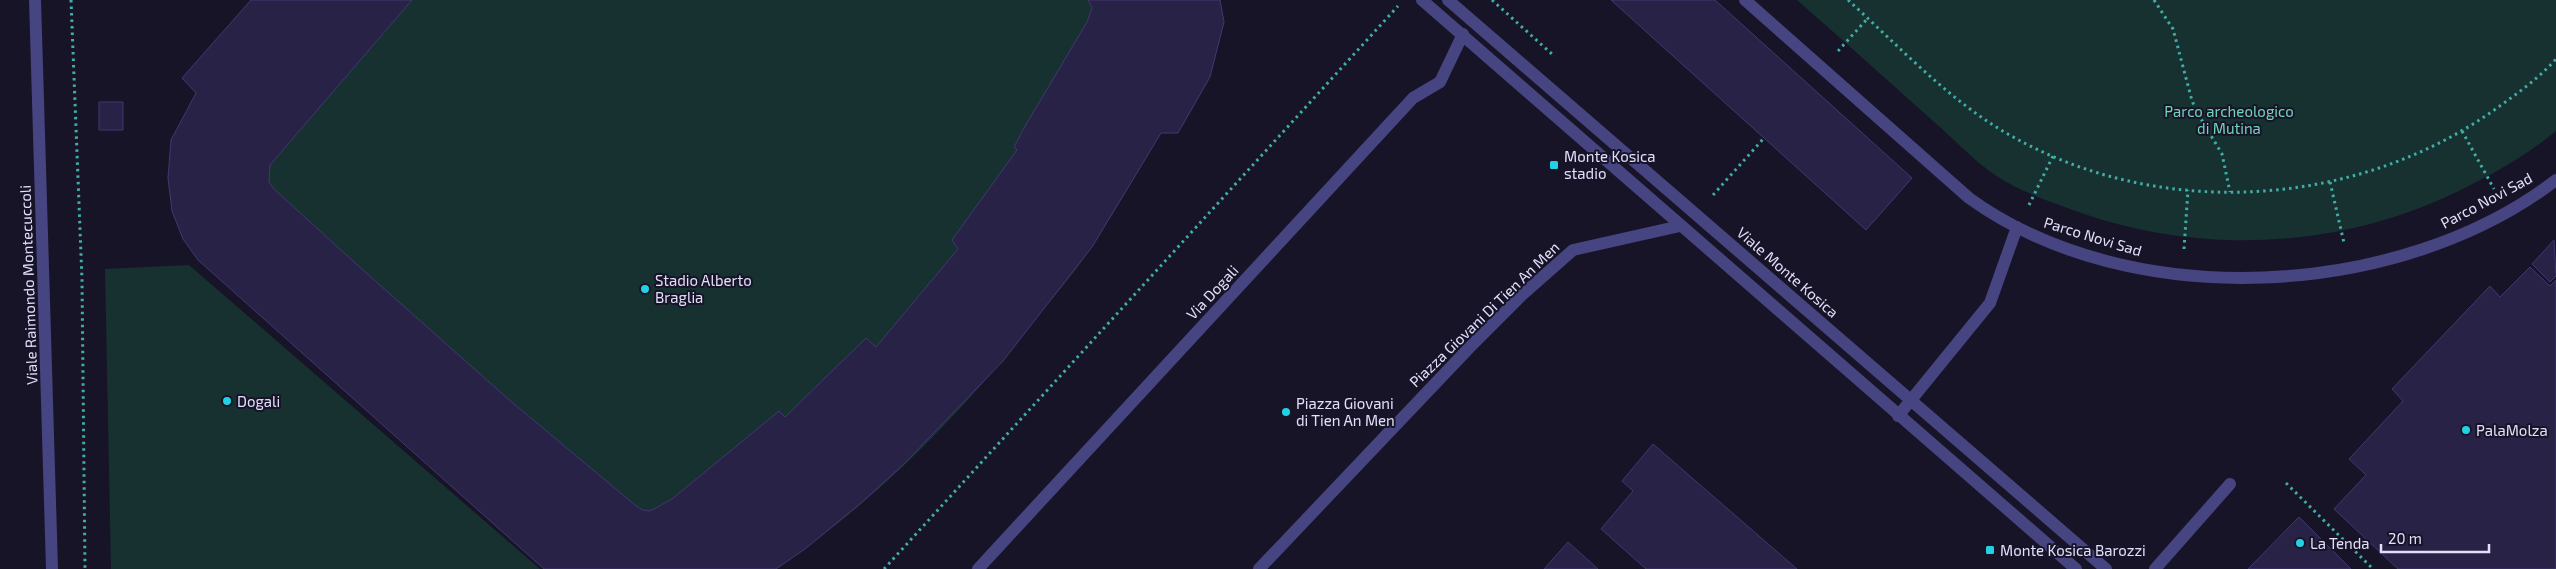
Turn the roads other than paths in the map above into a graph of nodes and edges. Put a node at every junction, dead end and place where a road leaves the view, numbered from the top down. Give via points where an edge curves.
1 (35, 0) edge
2 (1422, 0) edge
3 (1448, 0) edge
4 (1745, 0) edge
5 (1463, 34) junction
6 (2556, 180) edge
7 (1680, 226) junction
8 (2017, 228) junction
9 (1911, 400) junction
10 (1898, 416) junction
11 (2230, 484) dead end
12 (52, 569) edge
13 (978, 569) edge
14 (1259, 569) edge
15 (2076, 569) edge
16 (2106, 569) edge
17 (2155, 569) edge

1 - 12 street, Viale Raimondo Montecuccoli
2 - 5 street
3 - 9 street, Viale Monte Kosica
4 - 8 street, Parco Novi Sad via 1969,198
5 - 7 street
5 - 13 street, Via Dogali via 1440,82 1413,98
6 - 8 street, Parco Novi Sad via 2506,211 2412,253 2310,275 2259,279 2207,278 2155,271 2104,260
7 - 10 street
7 - 14 street, Piazza Giovani Di Tien An Men via 1573,250 1469,348
8 - 9 street via 1990,303
9 - 10 street
9 - 16 street, Viale Monte Kosica
10 - 15 street
11 - 17 street

